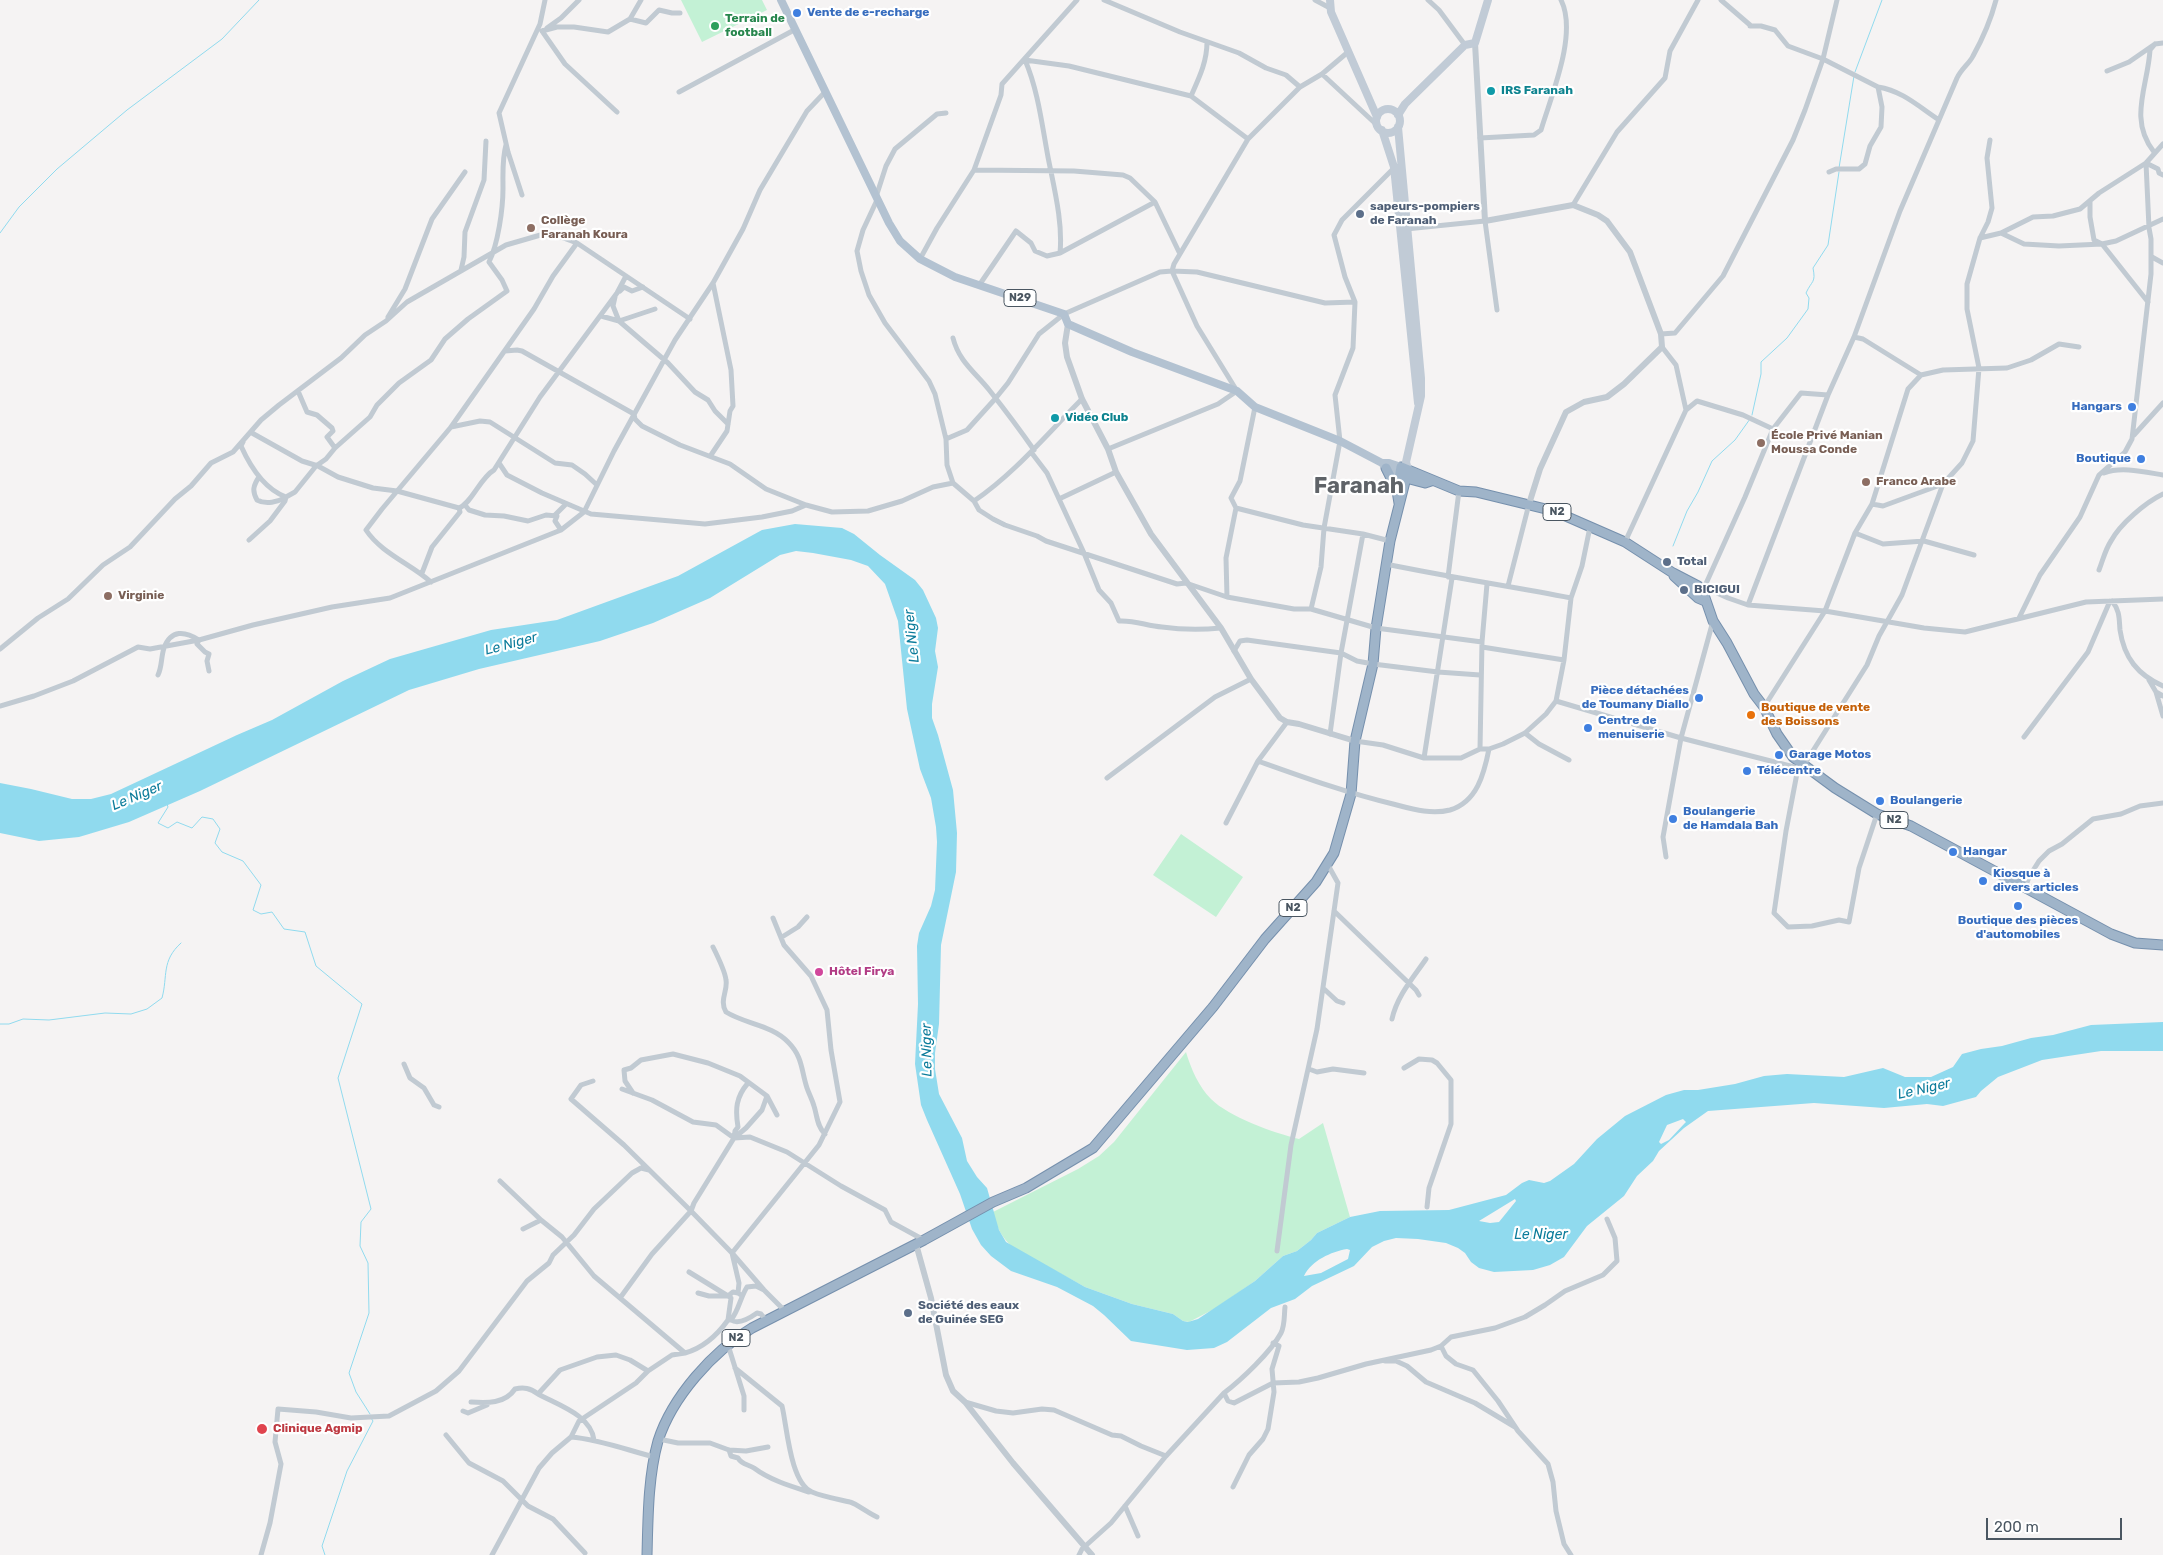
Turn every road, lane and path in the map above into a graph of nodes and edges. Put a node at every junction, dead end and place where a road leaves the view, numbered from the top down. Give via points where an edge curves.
1 (544, 0) edge
2 (579, 0) edge
3 (641, 0) edge
4 (781, 0) edge
5 (1077, 0) edge
6 (1104, 0) edge
7 (1315, 0) edge
8 (1428, 0) edge
9 (1488, 0) edge
10 (1562, 0) edge
11 (1698, 0) edge
12 (1720, 0) edge
13 (1838, 0) edge
14 (1996, 0) edge
15 (1330, 4) edge
16 (680, 13) dead end
17 (630, 19) junction
18 (796, 29) junction
19 (542, 31) junction
20 (1207, 42) junction
21 (1475, 43) junction
22 (2163, 43) edge
23 (2155, 44) junction
24 (1465, 45) junction
25 (1348, 52) junction
26 (1823, 59) junction
27 (1025, 60) junction
28 (2107, 71) dead end
29 (1322, 74) junction
30 (1300, 87) junction
31 (1878, 87) junction
32 (679, 92) dead end
33 (825, 92) junction
34 (1191, 96) junction
35 (1369, 100) junction
36 (1405, 104) junction
37 (1388, 109) junction
38 (617, 112) dead end
39 (946, 112) dead end
40 (1398, 115) junction
41 (1377, 117) junction
42 (1939, 120) junction
43 (1398, 127) junction
44 (1380, 128) junction
45 (1248, 138) junction
46 (1480, 138) junction
47 (1990, 140) dead end
48 (486, 141) dead end
49 (2163, 144) edge
50 (506, 145) junction
51 (2154, 152) junction
52 (2146, 164) junction
53 (1398, 165) junction
54 (974, 170) junction
55 (465, 172) dead end
56 (1051, 172) junction
57 (1829, 172) dead end
58 (2163, 174) edge
59 (522, 195) dead end
60 (877, 199) junction
61 (1155, 202) junction
62 (2090, 202) junction
63 (1572, 205) junction
64 (2163, 219) edge
65 (1485, 221) junction
66 (2148, 228) junction
67 (1404, 229) junction
68 (2001, 234) junction
69 (1980, 238) junction
70 (577, 243) junction
71 (2102, 244) junction
72 (1179, 252) junction
73 (493, 253) junction
74 (1060, 253) junction
75 (2152, 257) junction
76 (920, 259) junction
77 (2163, 263) edge
78 (461, 270) junction
79 (1172, 271) junction
80 (626, 276) junction
81 (713, 283) junction
82 (980, 284) junction
83 (643, 287) junction
84 (617, 293) junction
85 (1355, 302) junction
86 (2148, 302) junction
87 (655, 310) dead end
88 (1497, 310) dead end
89 (1064, 314) junction
90 (601, 316) junction
91 (690, 319) junction
92 (386, 321) junction
93 (619, 321) junction
94 (1068, 324) junction
95 (1661, 334) junction
96 (1854, 337) junction
97 (953, 338) dead end
98 (1662, 347) junction
99 (2079, 347) dead end
100 (505, 351) junction
101 (664, 361) junction
102 (1979, 368) junction
103 (560, 371) junction
104 (1921, 375) junction
105 (298, 391) junction
106 (1236, 391) junction
107 (1828, 395) junction
108 (996, 399) junction
109 (1082, 399) junction
110 (2163, 403) edge
111 (1255, 407) junction
112 (1686, 410) junction
113 (634, 414) junction
114 (728, 424) junction
115 (451, 427) junction
116 (1772, 429) junction
117 (252, 433) junction
118 (2133, 435) junction
119 (515, 436) junction
120 (946, 439) junction
121 (1340, 441) junction
122 (243, 442) junction
123 (335, 448) junction
124 (1108, 449) junction
125 (1032, 451) junction
126 (711, 455) junction
127 (499, 463) junction
128 (1384, 465) junction
129 (316, 466) junction
130 (1404, 470) junction
131 (1116, 472) junction
132 (2099, 475) junction
133 (2163, 475) edge
134 (259, 477) junction
135 (1428, 482) junction
136 (953, 484) junction
137 (1943, 484) junction
138 (597, 485) junction
139 (397, 491) junction
140 (1459, 491) junction
141 (1400, 492) junction
142 (2163, 494) edge
143 (286, 497) junction
144 (1059, 499) junction
145 (974, 501) junction
146 (566, 504) junction
147 (1529, 504) junction
148 (1872, 504) junction
149 (806, 505) junction
150 (462, 506) junction
151 (1236, 508) junction
152 (584, 512) junction
153 (554, 516) junction
154 (1590, 527) junction
155 (1324, 528) junction
156 (561, 530) junction
157 (1855, 533) junction
158 (1363, 534) junction
159 (249, 540) dead end
160 (1390, 541) junction
161 (1924, 541) junction
162 (1625, 542) junction
163 (1084, 553) junction
164 (1974, 555) dead end
165 (1386, 564) junction
166 (2099, 570) dead end
167 (422, 573) junction
168 (1450, 577) junction
169 (431, 582) junction
170 (1186, 583) junction
171 (1487, 584) junction
172 (1508, 586) junction
173 (1703, 594) junction
174 (1227, 597) junction
175 (1571, 598) junction
176 (2163, 600) edge
177 (2111, 601) junction
178 (1748, 605) junction
179 (1311, 609) junction
180 (1826, 611) junction
181 (2019, 618) junction
182 (1347, 620) junction
183 (1713, 621) junction
184 (1888, 621) junction
185 (1221, 628) junction
186 (1376, 628) junction
187 (1444, 637) junction
188 (199, 640) junction
189 (1482, 644) junction
190 (165, 645) junction
191 (0, 649) edge
192 (1234, 651) junction
193 (1341, 654) junction
194 (1564, 660) junction
195 (1373, 664) junction
196 (209, 671) dead end
197 (1438, 672) junction
198 (158, 675) dead end
199 (1480, 675) junction
200 (1250, 679) junction
201 (2148, 680) junction
202 (2163, 686) edge
203 (2156, 692) junction
204 (2163, 696) edge
205 (1556, 701) junction
206 (0, 706) edge
207 (1764, 707) junction
208 (2163, 716) edge
209 (1287, 722) junction
210 (1525, 733) junction
211 (1330, 734) junction
212 (2024, 737) dead end
213 (1681, 738) junction
214 (1355, 741) junction
215 (1480, 749) junction
216 (1489, 749) junction
217 (1424, 758) junction
218 (1569, 760) dead end
219 (1258, 761) junction
220 (1801, 766) junction
221 (1106, 778) dead end
222 (1351, 794) junction
223 (2163, 803) edge
224 (1877, 814) junction
225 (1226, 823) dead end
226 (1666, 857) dead end
227 (1328, 865) junction
228 (2025, 889) junction
229 (1334, 911) junction
230 (773, 918) dead end
231 (808, 918) dead end
232 (782, 938) junction
233 (2163, 945) edge
234 (712, 947) dead end
235 (1426, 959) dead end
236 (1409, 984) junction
237 (1323, 988) junction
238 (1419, 995) dead end
239 (1343, 1003) dead end
240 (1392, 1019) dead end
241 (404, 1064) dead end
242 (1404, 1068) dead end
243 (1309, 1069) junction
244 (1364, 1073) dead end
245 (593, 1081) dead end
246 (748, 1083) junction
247 (622, 1089) dead end
248 (633, 1093) junction
249 (767, 1096) junction
250 (439, 1107) dead end
251 (777, 1115) dead end
252 (825, 1134) junction
253 (734, 1138) junction
254 (806, 1163) junction
255 (649, 1170) junction
256 (500, 1182) dead end
257 (1427, 1207) dead end
258 (691, 1211) junction
259 (1607, 1219) dead end
260 (542, 1220) junction
261 (523, 1229) dead end
262 (920, 1242) junction
263 (567, 1243) junction
264 (1277, 1251) dead end
265 (732, 1253) junction
266 (689, 1272) dead end
267 (764, 1290) junction
268 (698, 1293) dead end
269 (740, 1294) junction
270 (728, 1296) junction
271 (620, 1298) junction
272 (1286, 1306) dead end
273 (785, 1311) junction
274 (729, 1320) junction
275 (766, 1320) junction
276 (1273, 1343) junction
277 (728, 1345) junction
278 (1441, 1346) junction
279 (685, 1353) junction
280 (1383, 1360) junction
281 (735, 1368) junction
282 (648, 1371) junction
283 (1273, 1383) junction
284 (1224, 1393) junction
285 (538, 1394) junction
286 (471, 1402) dead end
287 (965, 1402) junction
288 (490, 1404) junction
289 (744, 1410) dead end
290 (463, 1411) dead end
291 (582, 1419) junction
292 (1515, 1427) junction
293 (446, 1435) dead end
294 (571, 1437) junction
295 (659, 1439) junction
296 (594, 1440) junction
297 (768, 1447) dead end
298 (729, 1450) junction
299 (1166, 1456) junction
300 (654, 1457) junction
301 (1233, 1487) dead end
302 (810, 1492) junction
303 (522, 1502) junction
304 (1125, 1506) junction
305 (877, 1517) dead end
306 (1138, 1536) dead end
307 (1084, 1547) junction
308 (585, 1553) dead end
309 (261, 1555) edge
310 (492, 1555) edge
311 (647, 1555) edge
312 (1079, 1555) edge
313 (1092, 1555) edge
314 (1571, 1555) edge

1 - 50 street via 540,24 499,113
2 - 19 street
3 - 17 street
4 - 18 main road, N29
5 - 27 street
6 - 20 street
7 - 15 street
8 - 24 street
9 - 21 main road
10 - 46 street via 1566,28 1560,72 1541,130 1534,135
11 - 63 street via 1670,51 1665,78 1617,132
12 - 26 street via 1750,25 1774,30 1788,46
13 - 26 street
14 - 42 street via 1986,30 1972,58 1963,66
15 - 25 main road
16 - 17 street via 659,10 646,23
17 - 19 street via 608,32 574,27
18 - 32 street
18 - 33 main road, N29
19 - 38 street via 565,64
20 - 30 street via 1286,75
20 - 34 street via 1207,55
21 - 24 main road
21 - 46 street
22 - 23 street
23 - 28 street via 2129,62
23 - 51 street via 2150,50 2140,115 2145,136
24 - 36 main road
25 - 29 street
25 - 35 main road
26 - 31 street
26 - 95 street via 1793,140 1723,276 1676,333
27 - 34 street via 1069,66
27 - 54 street via 1002,84
27 - 56 street via 1031,74
29 - 30 street
29 - 44 street
30 - 45 street
31 - 42 street via 1892,89 1909,98
31 - 57 street via 1882,106 1881,127 1870,146 1865,164 1859,170 1836,168
33 - 60 main road, N29
33 - 81 street via 806,111 760,190
34 - 45 street
35 - 37 main road
35 - 41 main road
36 - 37 main road
36 - 40 main road
37 - 40 main road
37 - 41 main road
39 - 60 street via 936,114 895,148
40 - 43 main road
41 - 44 main road
42 - 96 street via 1900,211
43 - 44 main road via 1390,132
43 - 53 main road
44 - 53 main road
45 - 72 street
46 - 65 street
47 - 69 street via 1987,158 1992,208
48 - 78 street via 484,180 465,232
49 - 51 street
50 - 59 street
50 - 73 street via 502,202
51 - 52 street
52 - 58 street
52 - 62 street
52 - 66 street
53 - 67 main road
53 - 85 street via 1342,220 1334,235
54 - 56 street
54 - 76 street
55 - 92 street via 432,219 405,289
56 - 61 street via 1123,174
56 - 74 street
60 - 76 main road, N29 via 900,241
60 - 120 street via 862,230 857,251 861,271 869,295 885,323 929,381
61 - 72 street
61 - 74 street
62 - 68 street via 2080,209 2033,217
62 - 71 street via 2094,240
63 - 65 street
63 - 95 street via 1607,222 1630,252
64 - 66 street
65 - 67 street
65 - 88 street
66 - 71 street
66 - 75 street
67 - 130 main road via 1421,378 1421,396
68 - 69 street
68 - 71 street via 2024,244 2044,246
69 - 102 street via 1967,284 1967,309
70 - 73 street via 544,234 506,245
70 - 80 street
70 - 100 street
71 - 86 street
72 - 79 street
73 - 78 street
73 - 123 street via 489,262 507,291 445,339 430,360 406,376 377,404 370,417
74 - 82 street via 1047,256 1035,251 1031,243 1016,231
75 - 77 street
75 - 86 street
76 - 82 main road, N29 via 955,277
78 - 92 street via 406,302
79 - 85 street via 1197,272 1325,303
79 - 89 street via 1160,272
79 - 106 street via 1197,326
80 - 83 street
80 - 84 street
81 - 91 street
81 - 114 street via 731,370 733,406
82 - 89 main road, N29
83 - 84 street via 632,291 624,287
83 - 91 street
84 - 90 street
84 - 93 street via 613,306
85 - 121 street via 1353,348 1334,395
86 - 118 street
87 - 93 street
89 - 94 main road
89 - 108 street via 1039,334
90 - 93 street
90 - 103 street
91 - 101 street
92 - 105 street
93 - 101 street
94 - 106 main road
94 - 109 street via 1067,357
95 - 98 street
96 - 104 street via 1863,338
96 - 107 street
97 - 108 street via 967,367
98 - 112 street via 1676,365
98 - 147 street via 1607,397 1584,402 1566,412 1540,469
99 - 102 street via 2060,344 2031,360 2006,368
100 - 103 street via 517,350
100 - 115 street
101 - 113 street
101 - 114 street via 695,392 708,400
102 - 104 street
102 - 137 street via 1973,441 1962,463
103 - 113 street
103 - 119 street
104 - 148 street via 1908,389
105 - 117 street via 261,420
105 - 123 street via 308,412 332,428 327,437
106 - 111 main road
106 - 124 street via 1218,404
107 - 116 street via 1802,393
107 - 178 street
108 - 120 street via 967,430
108 - 125 street
109 - 124 street
109 - 125 street
110 - 118 street
111 - 121 main road
111 - 151 street via 1240,481 1231,498
112 - 116 street via 1697,401 1744,415
112 - 162 street
113 - 126 street via 642,426 680,445
113 - 138 street
114 - 126 street
115 - 119 street via 490,422
115 - 139 street
116 - 173 street
117 - 122 street
117 - 129 street
118 - 132 street via 2125,452
119 - 127 street
119 - 138 street via 555,463 572,465
120 - 136 street via 947,465
121 - 128 main road
121 - 155 street
122 - 134 street via 241,446
122 - 191 street via 226,457 211,463 130,547 102,565 68,599
123 - 129 street
124 - 131 street
125 - 144 street
125 - 145 street
126 - 149 street via 766,489
127 - 146 street via 507,475
127 - 150 street
128 - 130 main road, N2
128 - 141 highway
129 - 139 street via 373,488
129 - 143 street via 295,492
130 - 135 highway, N2
130 - 141 highway, N2
131 - 144 street
131 - 170 street via 1152,534
132 - 133 street via 2111,470
132 - 181 street via 2080,517 2040,575
134 - 143 street
134 - 143 street via 253,486 257,500 270,503
135 - 140 highway, N2
135 - 141 highway
136 - 145 street
136 - 149 street via 933,486 902,501 868,511 832,512
137 - 148 street via 1883,506
137 - 161 street
138 - 152 street
139 - 150 street
139 - 167 street via 366,530 387,550
140 - 147 highway, N2
140 - 168 street
141 - 160 highway, N2
142 - 166 street via 2117,532
143 - 159 street via 270,521
144 - 163 street
145 - 163 street via 979,510 1005,525
146 - 152 street
146 - 153 street
147 - 154 highway, N2 via 1554,510
147 - 172 street
148 - 157 street
149 - 152 street via 762,517 705,524
150 - 153 street via 485,516 528,521 546,514
150 - 167 street via 432,547
151 - 155 street
151 - 174 street via 1226,558
152 - 156 street
153 - 156 street via 557,516 554,521
154 - 162 highway, N2
154 - 175 street
155 - 158 street
155 - 179 street via 1321,567
156 - 169 street
157 - 161 street via 1883,544
157 - 180 street
158 - 160 street
158 - 182 street
160 - 165 highway, N2
161 - 164 street
161 - 184 street
162 - 173 highway, N2 via 1698,586
163 - 170 street via 1177,584
163 - 185 street via 1099,590 1111,603 1119,621 1190,631
165 - 168 street
165 - 186 highway, N2
167 - 169 street
168 - 171 street
168 - 187 street
169 - 188 street via 390,598 316,610
170 - 174 street
170 - 185 street
171 - 172 street
171 - 189 street
172 - 175 street
173 - 178 street
173 - 183 highway, N2
174 - 179 street via 1294,610
175 - 194 street
176 - 177 street
177 - 181 street via 2086,602
177 - 201 street via 2118,609 2124,646 2133,666
177 - 212 street via 2088,652
178 - 180 street
179 - 182 street
180 - 184 street
180 - 207 street
181 - 184 street via 1966,632
182 - 186 street
182 - 193 street
183 - 207 highway, N2
183 - 213 street
184 - 220 street via 1867,665
185 - 192 street
186 - 187 street
186 - 195 highway, N2
187 - 189 street
187 - 197 street
188 - 190 street
188 - 190 street via 182,632
188 - 196 street via 198,647 209,654
189 - 194 street
189 - 199 street
190 - 198 street
190 - 206 street via 150,649 138,647 73,681
192 - 193 street via 1240,641 1247,640
192 - 200 street
193 - 195 street
193 - 211 street
194 - 205 street
195 - 197 street
195 - 214 highway, N2
197 - 199 street
197 - 217 street
199 - 215 street
200 - 209 street via 1280,718
200 - 221 street via 1215,697
201 - 202 street
201 - 203 street
203 - 204 street
203 - 208 street
205 - 210 street
205 - 213 street
207 - 220 highway, N2 via 1777,734
209 - 211 street
209 - 219 street
210 - 216 street
210 - 218 street
211 - 214 street
213 - 220 street
213 - 226 street via 1664,837
214 - 217 street via 1382,745
214 - 222 highway, N2
215 - 216 street
215 - 217 street via 1461,758
216 - 222 street via 1484,774 1477,788 1468,799 1450,810 1427,812
219 - 222 street
219 - 225 street
220 - 224 highway, N2
220 - 224 street via 1774,913 1788,927 1839,920 1849,922 1859,868
222 - 227 highway, N2
223 - 228 street via 2093,819 2039,860 2028,877
224 - 228 highway, N2 via 1911,826
227 - 229 street via 1338,883
227 - 262 highway, N2 via 1213,1007 1092,1148 1026,1188 993,1202
228 - 233 highway, N2 via 2117,937 2135,943
229 - 236 street
229 - 237 street
230 - 232 street
231 - 232 street
232 - 252 street via 784,946 811,976 827,1010 840,1102
234 - 252 street via 726,978 723,999 726,1012 768,1028 788,1041 801,1058 807,1089 820,1130
235 - 236 street
236 - 238 street
236 - 240 street via 1395,1006
237 - 239 street
237 - 243 street
241 - 250 street via 410,1078 424,1088 434,1105
242 - 257 street via 1419,1059 1432,1060 1451,1080 1451,1124 1429,1190
243 - 244 street
243 - 264 street via 1291,1145
245 - 255 street via 581,1085 571,1100
246 - 248 street via 740,1076 708,1063 673,1054 641,1060 624,1070 625,1080
246 - 249 street
246 - 253 street via 737,1102 738,1127
247 - 248 street
248 - 253 street via 693,1122 716,1125
249 - 251 street
249 - 253 street via 762,1110
252 - 254 street
253 - 254 street via 750,1137
253 - 258 street
254 - 262 street via 884,1210 892,1222
254 - 265 street
255 - 258 street
255 - 263 street via 641,1168 617,1185
256 - 260 street
258 - 265 street
258 - 271 street via 652,1254
259 - 278 street via 1615,1238 1617,1261 1603,1275 1564,1290 1526,1317 1496,1328 1451,1337
260 - 261 street
260 - 263 street
262 - 273 highway, N2
262 - 287 street via 946,1375 953,1390
263 - 271 street via 594,1276
263 - 309 street via 527,1281 459,1371 436,1391 402,1411 389,1416 351,1418 278,1410 275,1442 281,1464
265 - 267 street
265 - 269 street
266 - 270 street
267 - 269 street via 756,1286 747,1287
267 - 273 street
268 - 270 street
269 - 270 street via 733,1292
269 - 274 street via 738,1311
270 - 274 street
271 - 279 street
272 - 276 street via 1281,1334
273 - 275 highway, N2
274 - 275 street via 736,1322 757,1314
274 - 279 street via 719,1332
275 - 277 highway, N2
276 - 283 street via 1279,1346 1272,1370
276 - 284 street via 1244,1378
277 - 281 street
277 - 295 highway, N2 via 700,1371 682,1394
278 - 280 street
278 - 292 street via 1446,1356 1456,1364 1473,1370
279 - 282 street via 672,1355
280 - 283 street via 1299,1382
280 - 292 street via 1407,1366 1426,1382 1475,1403
281 - 289 street via 744,1396
281 - 302 street via 782,1406 790,1453 800,1478
282 - 285 street via 616,1355 596,1357 560,1370
282 - 291 street via 636,1383
283 - 284 street via 1234,1403 1228,1401
283 - 301 street via 1268,1429 1248,1455
284 - 299 street
285 - 288 street via 522,1387 515,1389 510,1397
285 - 291 street
286 - 288 street
287 - 299 street via 1013,1413 1054,1410
287 - 307 street
288 - 290 street via 468,1413
291 - 294 street
291 - 296 street via 593,1432
292 - 314 street via 1548,1464 1564,1544
293 - 303 street via 469,1463 503,1481
294 - 296 street
294 - 303 street via 540,1468
295 - 298 street via 678,1443 710,1443
295 - 300 highway, N2
296 - 300 street
297 - 298 street
298 - 302 street via 731,1456 758,1473
299 - 304 street
300 - 311 highway, N2
302 - 305 street via 852,1502
303 - 308 street via 553,1519
303 - 310 street
304 - 306 street
304 - 307 street
307 - 312 street
307 - 313 street

